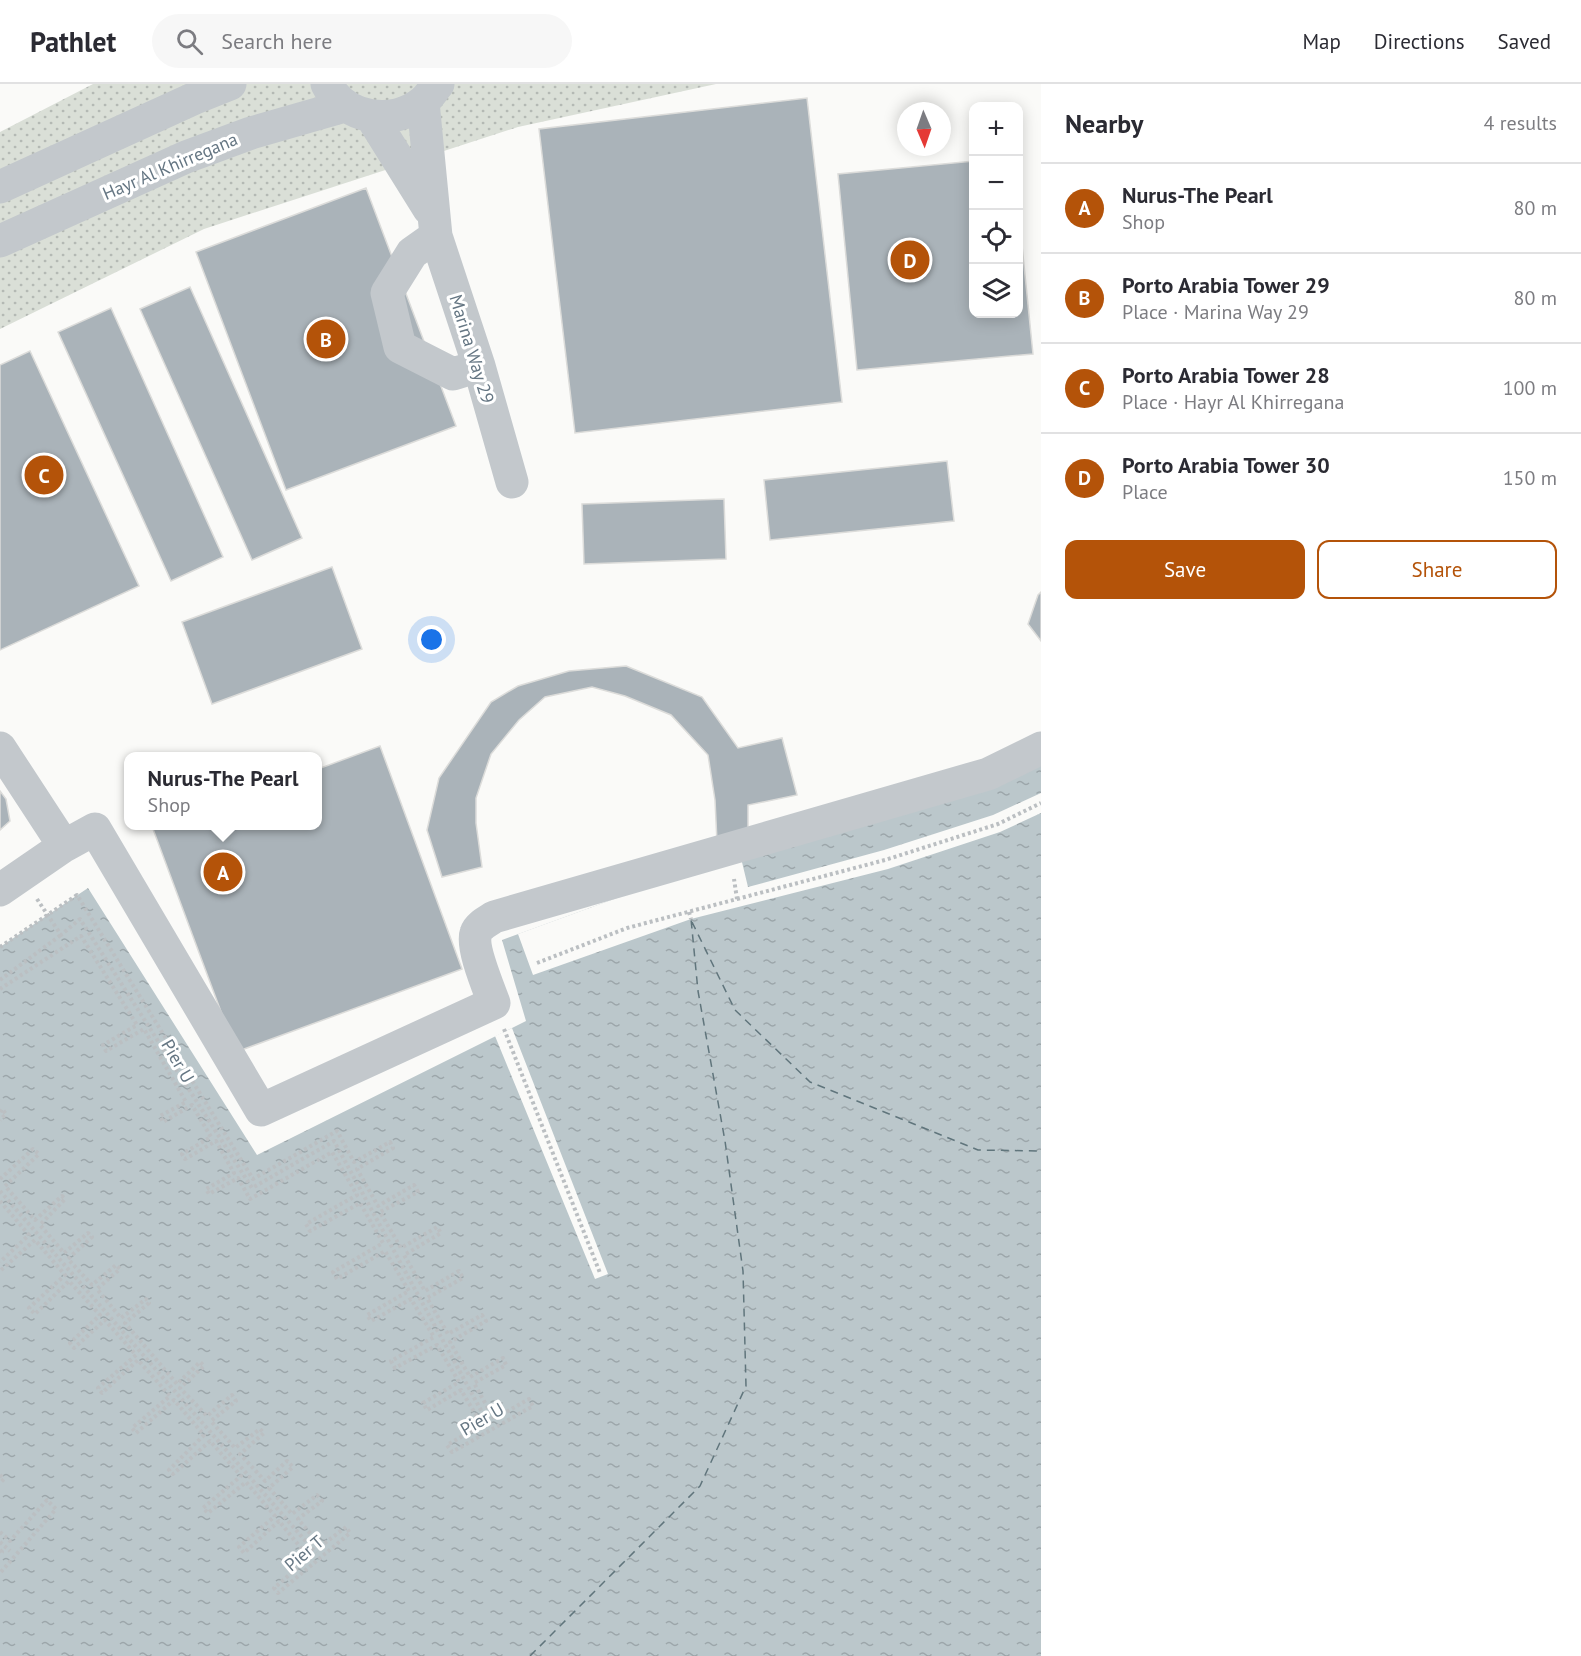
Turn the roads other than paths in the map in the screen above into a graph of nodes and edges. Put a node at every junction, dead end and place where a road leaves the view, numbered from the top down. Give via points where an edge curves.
1 (230, 84) edge
2 (430, 93) edge
3 (348, 102) edge
4 (0, 187) edge
5 (435, 226) junction
6 (0, 241) edge
7 (479, 366) junction
8 (512, 482) dead end
9 (0, 748) edge
10 (1041, 748) edge
11 (64, 846) junction
12 (0, 890) edge

1 - 4 street
2 - 3 street, Hayr Al Khirregana via 408,112 390,117
2 - 5 street, Marina Way 29
3 - 5 street, Marina Way 29
3 - 6 street, Hayr Al Khirregana via 186,158
5 - 7 street, Marina Way 29
5 - 7 street via 387,293 400,347 453,374
7 - 8 street, Marina Way 29
9 - 11 street
10 - 11 street via 988,774 494,917 476,933 475,947 494,1003 261,1110 95,829
11 - 12 street

